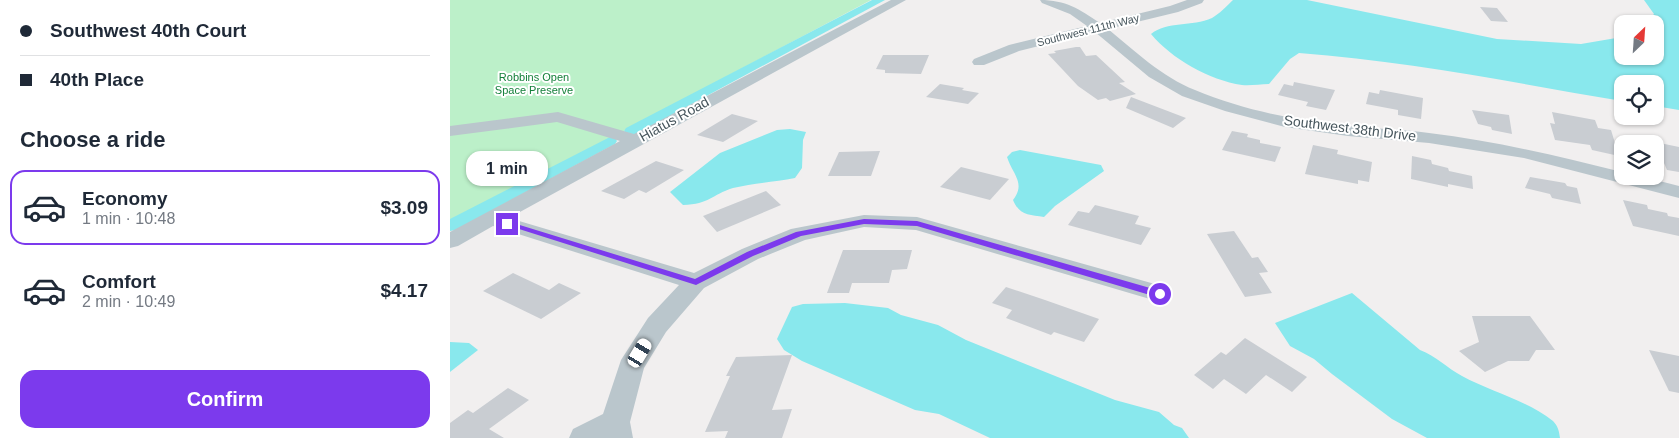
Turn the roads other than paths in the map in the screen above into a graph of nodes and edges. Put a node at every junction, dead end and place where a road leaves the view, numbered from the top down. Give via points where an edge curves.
1 (900, 0) edge
2 (1045, 0) edge
3 (1198, 0) edge
4 (1098, 28) junction
5 (979, 62) dead end
6 (450, 131) edge
7 (636, 140) junction
8 (1679, 192) edge
9 (490, 219) junction
10 (450, 241) edge
11 (696, 282) junction
12 (1160, 294) dead end
13 (616, 430) edge
14 (584, 438) edge

1 - 7 street, Hiatus Road
2 - 4 street, Southwest 38th Drive via 1074,11
3 - 4 street, Southwest 111th Way
4 - 5 street, Southwest 111th Way via 1014,48
4 - 8 street, Southwest 38th Drive via 1154,74 1188,93 1285,122 1429,138 1524,153
6 - 7 street via 558,117
7 - 9 street, Hiatus Road
9 - 10 street, Hiatus Road
9 - 11 street
11 - 12 street via 750,254 799,234 864,221 917,224
11 - 13 street via 657,325 631,367
13 - 14 street

